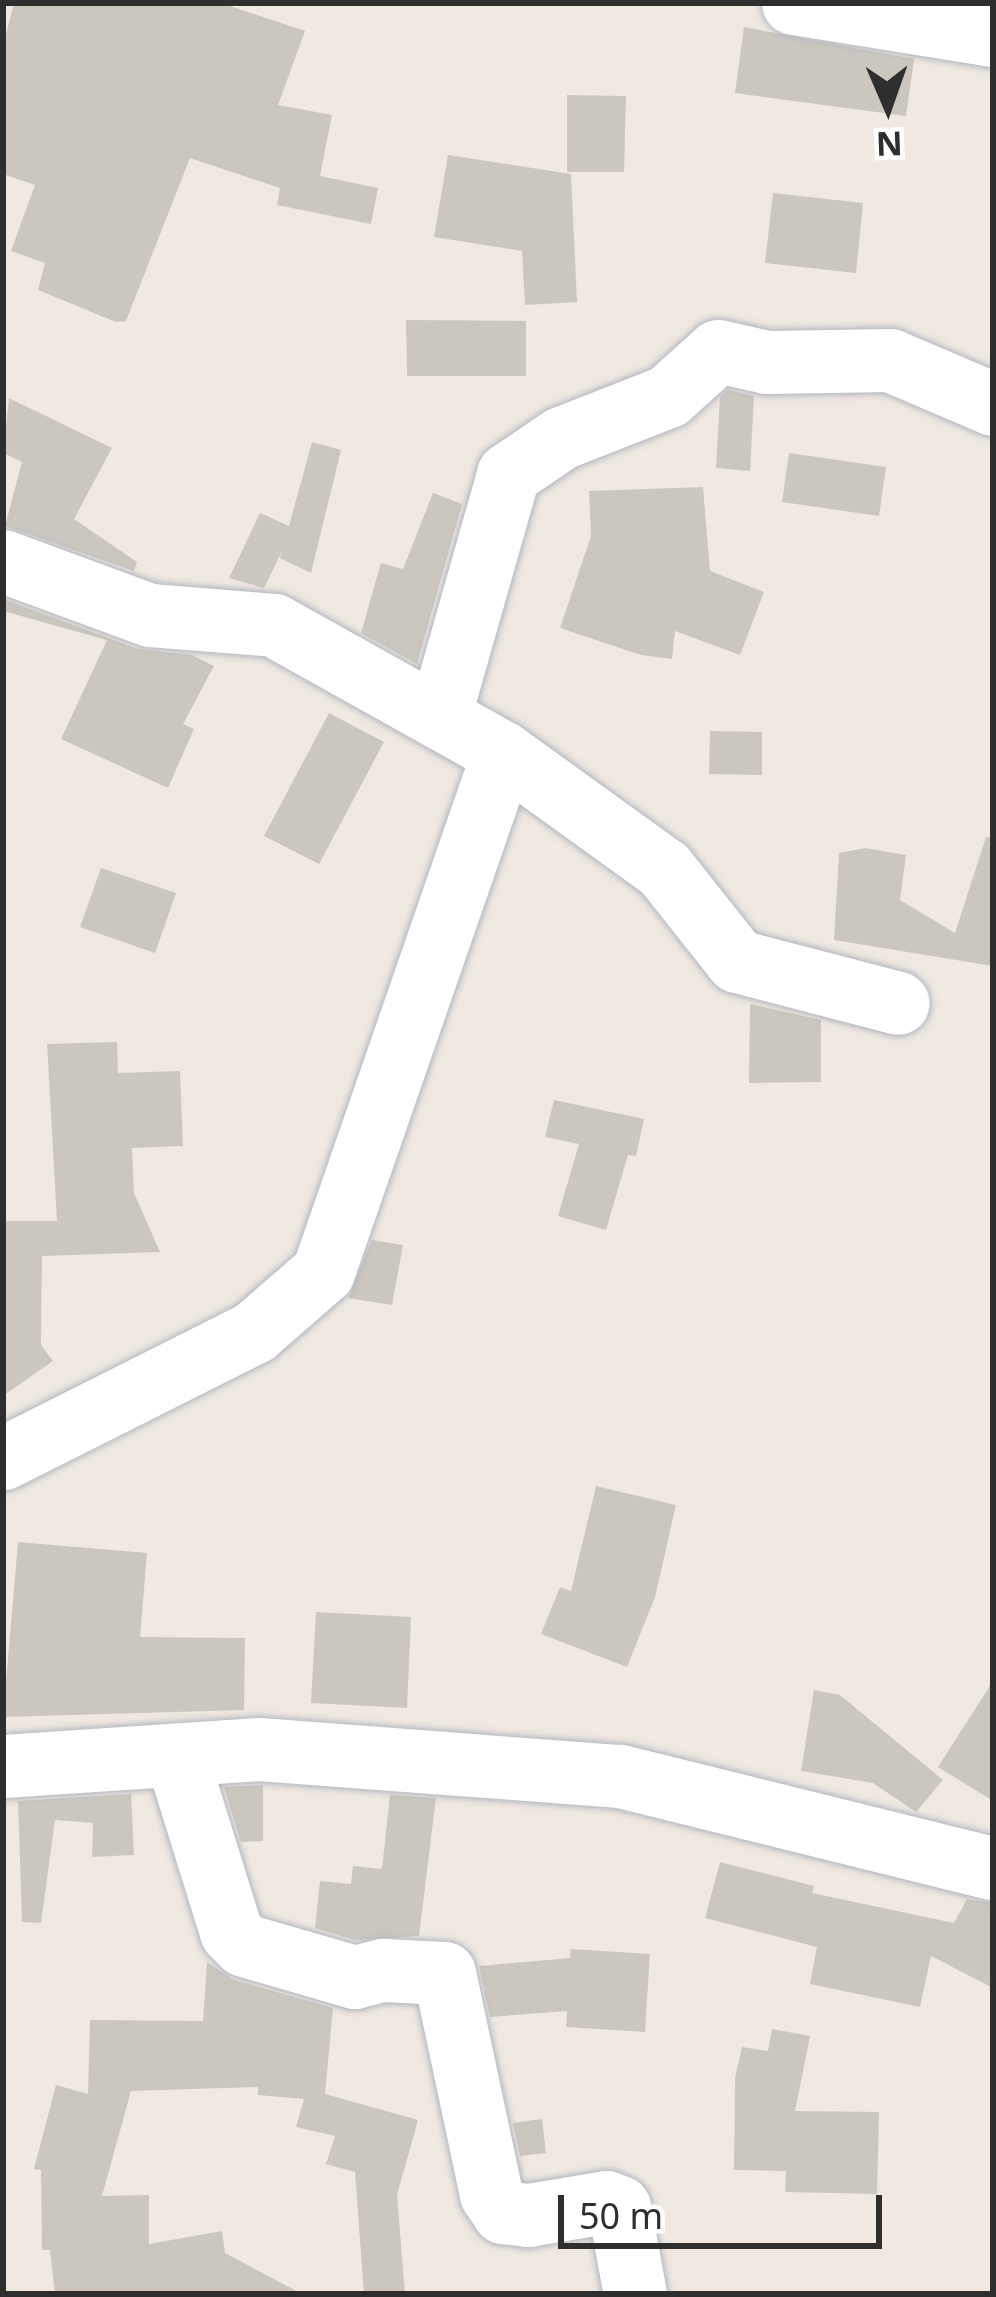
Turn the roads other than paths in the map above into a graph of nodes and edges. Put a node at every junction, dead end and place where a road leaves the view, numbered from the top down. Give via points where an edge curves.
1 (793, 3) edge
2 (993, 35) edge
3 (993, 404) edge
4 (3, 561) edge
5 (439, 717) junction
6 (503, 753) junction
7 (898, 1003) dead end
8 (3, 1458) edge
9 (176, 1755) junction
10 (3, 1766) edge
11 (993, 1868) edge
12 (635, 2294) edge

1 - 2 street
3 - 5 street via 890,360 767,362 718,351 668,396 561,437 508,474
4 - 5 street via 150,615 274,626
5 - 6 street
6 - 7 street via 664,869 737,962
6 - 8 street via 323,1272 254,1332
9 - 10 street
9 - 11 street via 260,1749 620,1776
9 - 12 street via 230,1932 244,1945 354,1977 444,1973 491,2194 503,2212 528,2215 606,2202 619,2207

